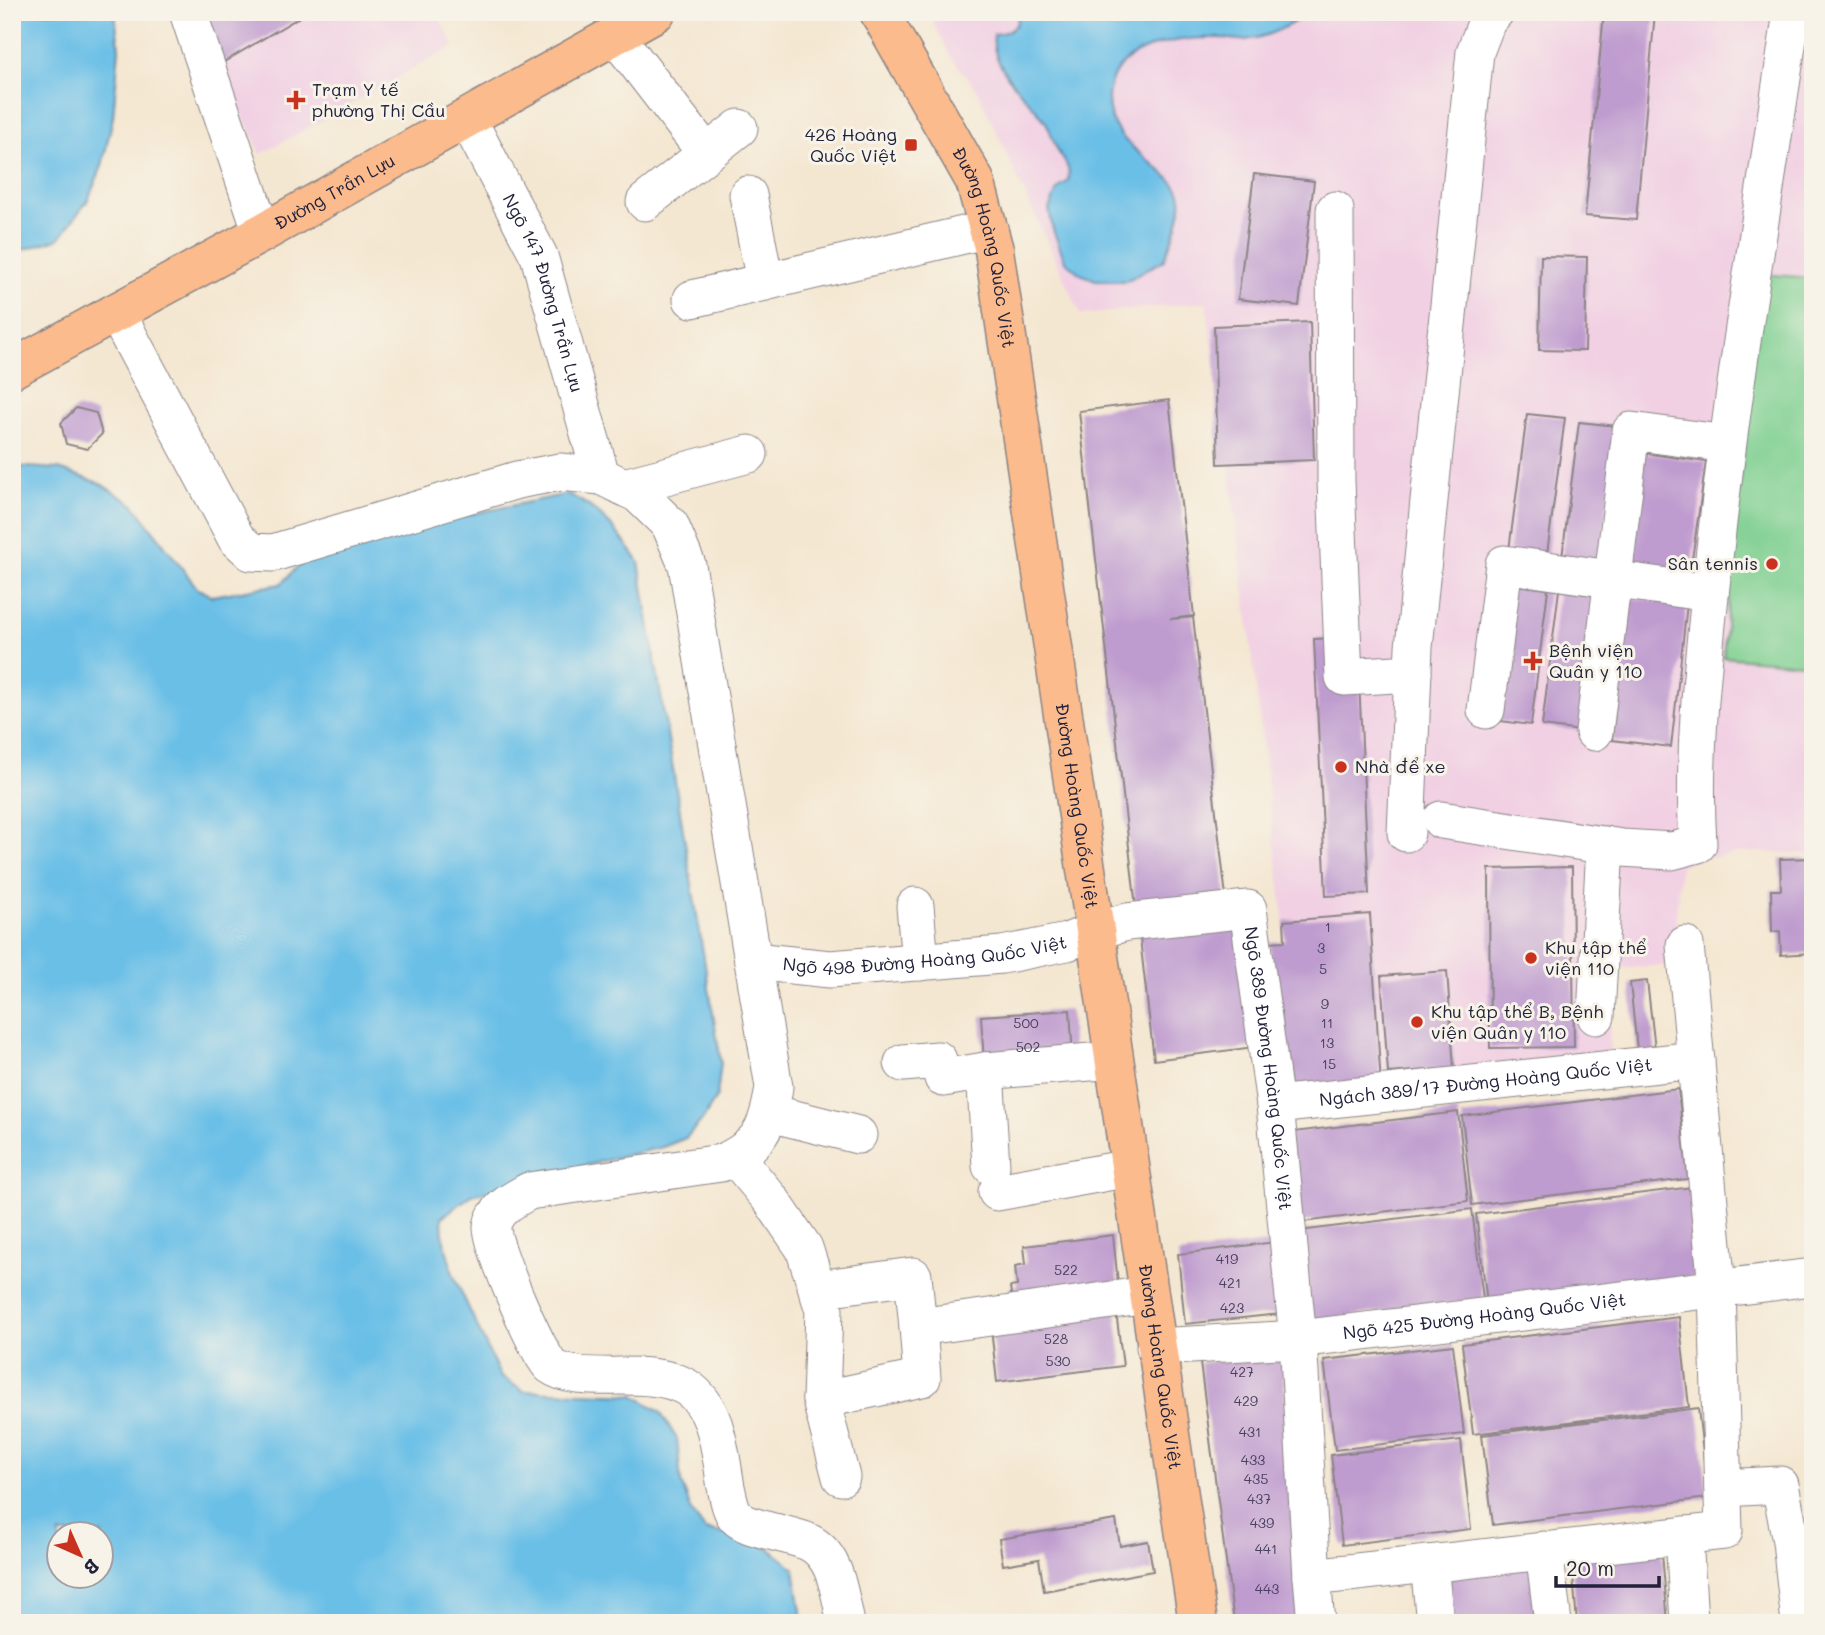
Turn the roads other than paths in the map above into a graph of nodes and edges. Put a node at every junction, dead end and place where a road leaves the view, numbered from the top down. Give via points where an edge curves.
1 (188, 12) edge
2 (656, 12) edge
3 (879, 12) edge
4 (1495, 12) edge
5 (1792, 12) edge
6 (615, 35) junction
7 (467, 118) junction
8 (739, 128) dead end
9 (706, 153) junction
10 (748, 195) dead end
11 (645, 202) dead end
12 (1335, 209) dead end
13 (989, 229) junction
14 (262, 233) junction
15 (765, 282) junction
16 (692, 299) dead end
17 (117, 312) junction
18 (12, 369) edge
19 (1727, 444) junction
20 (750, 454) dead end
21 (612, 481) junction
22 (1613, 579) junction
23 (1710, 593) junction
24 (1413, 673) junction
25 (1486, 710) dead end
26 (1594, 732) dead end
27 (1441, 820) dead end
28 (1406, 833) dead end
29 (1605, 845) junction
30 (915, 906) dead end
31 (1095, 931) junction
32 (1685, 945) dead end
33 (753, 961) junction
34 (920, 962) junction
35 (1596, 1016) dead end
36 (1114, 1060) junction
37 (1696, 1060) junction
38 (902, 1063) dead end
39 (985, 1071) junction
40 (1275, 1105) junction
41 (770, 1113) junction
42 (858, 1135) dead end
43 (735, 1157) junction
44 (1130, 1168) junction
45 (1813, 1276) edge
46 (1717, 1288) junction
47 (817, 1289) junction
48 (1148, 1295) junction
49 (918, 1327) junction
50 (1298, 1339) junction
51 (1155, 1347) junction
52 (821, 1400) junction
53 (841, 1477) dead end
54 (1723, 1488) junction
55 (1684, 1535) junction
56 (1544, 1550) junction
57 (1429, 1564) junction
58 (1312, 1577) junction
59 (846, 1623) edge
60 (1198, 1623) edge
61 (1316, 1623) edge
62 (1435, 1623) edge
63 (1553, 1623) edge
64 (1689, 1623) edge
65 (1800, 1623) edge

1 - 14 street
2 - 6 main road, Đường Trần Lựu
3 - 13 main road, Đường Hoàng Quốc Việt via 975,181
4 - 24 street via 1475,52
5 - 19 street
6 - 7 main road, Đường Trần Lựu
6 - 9 street
7 - 14 main road, Đường Trần Lựu
7 - 21 street, Ngõ 147 Đường Trần Lựu via 539,256
8 - 9 street
9 - 11 street
10 - 15 street
12 - 24 street via 1336,481 1345,677
13 - 15 street
13 - 31 main road, Đường Hoàng Quốc Việt
14 - 17 main road, Đường Trần Lựu
15 - 16 street
17 - 18 main road, Đường Trần Lựu
17 - 21 street via 236,538 251,552 273,552 516,480 560,472
19 - 22 street via 1631,431
19 - 23 street
20 - 21 street
21 - 33 street via 638,494 670,525 687,565
22 - 23 street
22 - 25 street via 1504,564
22 - 26 street
23 - 29 street via 1695,795 1698,844 1672,851
24 - 28 street
27 - 29 street
29 - 35 street
30 - 34 street
31 - 34 street, Ngõ 498 Đường Hoàng Quốc Việt via 1067,942 1002,955
31 - 36 main road, Đường Hoàng Quốc Việt
31 - 40 street, Ngõ 389 Đường Hoàng Quốc Việt via 1128,922 1248,909
32 - 37 street
33 - 34 street, Ngõ 498 Đường Hoàng Quốc Việt via 830,969
33 - 41 street via 774,1087
36 - 39 street
36 - 44 main road, Đường Hoàng Quốc Việt
37 - 40 street, Ngách 389/17 Đường Hoàng Quốc Việt
37 - 46 street
38 - 39 street via 937,1060 943,1077
39 - 44 street via 994,1179
40 - 50 street, Ngõ 389 Đường Hoàng Quốc Việt
41 - 42 street
41 - 43 street via 760,1136
43 - 47 street via 804,1248
43 - 59 street via 721,1163 529,1191 504,1205 492,1225 494,1245 539,1350 551,1366 570,1373 661,1377 687,1387 707,1408 728,1501 736,1517 807,1542 824,1553 835,1573
44 - 48 main road, Đường Hoàng Quốc Việt
45 - 46 street, Ngõ 425 Đường Hoàng Quốc Việt
46 - 50 street, Ngõ 425 Đường Hoàng Quốc Việt
46 - 54 street
47 - 49 street via 913,1276
47 - 52 street via 824,1310
48 - 49 street
48 - 51 main road, Đường Hoàng Quốc Việt
49 - 52 street via 922,1378
50 - 51 street, Ngõ 425 Đường Hoàng Quốc Việt
50 - 58 street, Ngõ 389 Đường Hoàng Quốc Việt
51 - 60 main road, Đường Hoàng Quốc Việt
52 - 53 street
54 - 55 street via 1724,1531
54 - 65 street via 1780,1485
55 - 56 street
55 - 64 street
56 - 57 street
56 - 63 street
57 - 58 street
57 - 62 street
58 - 61 street, Ngõ 389 Đường Hoàng Quốc Việt

